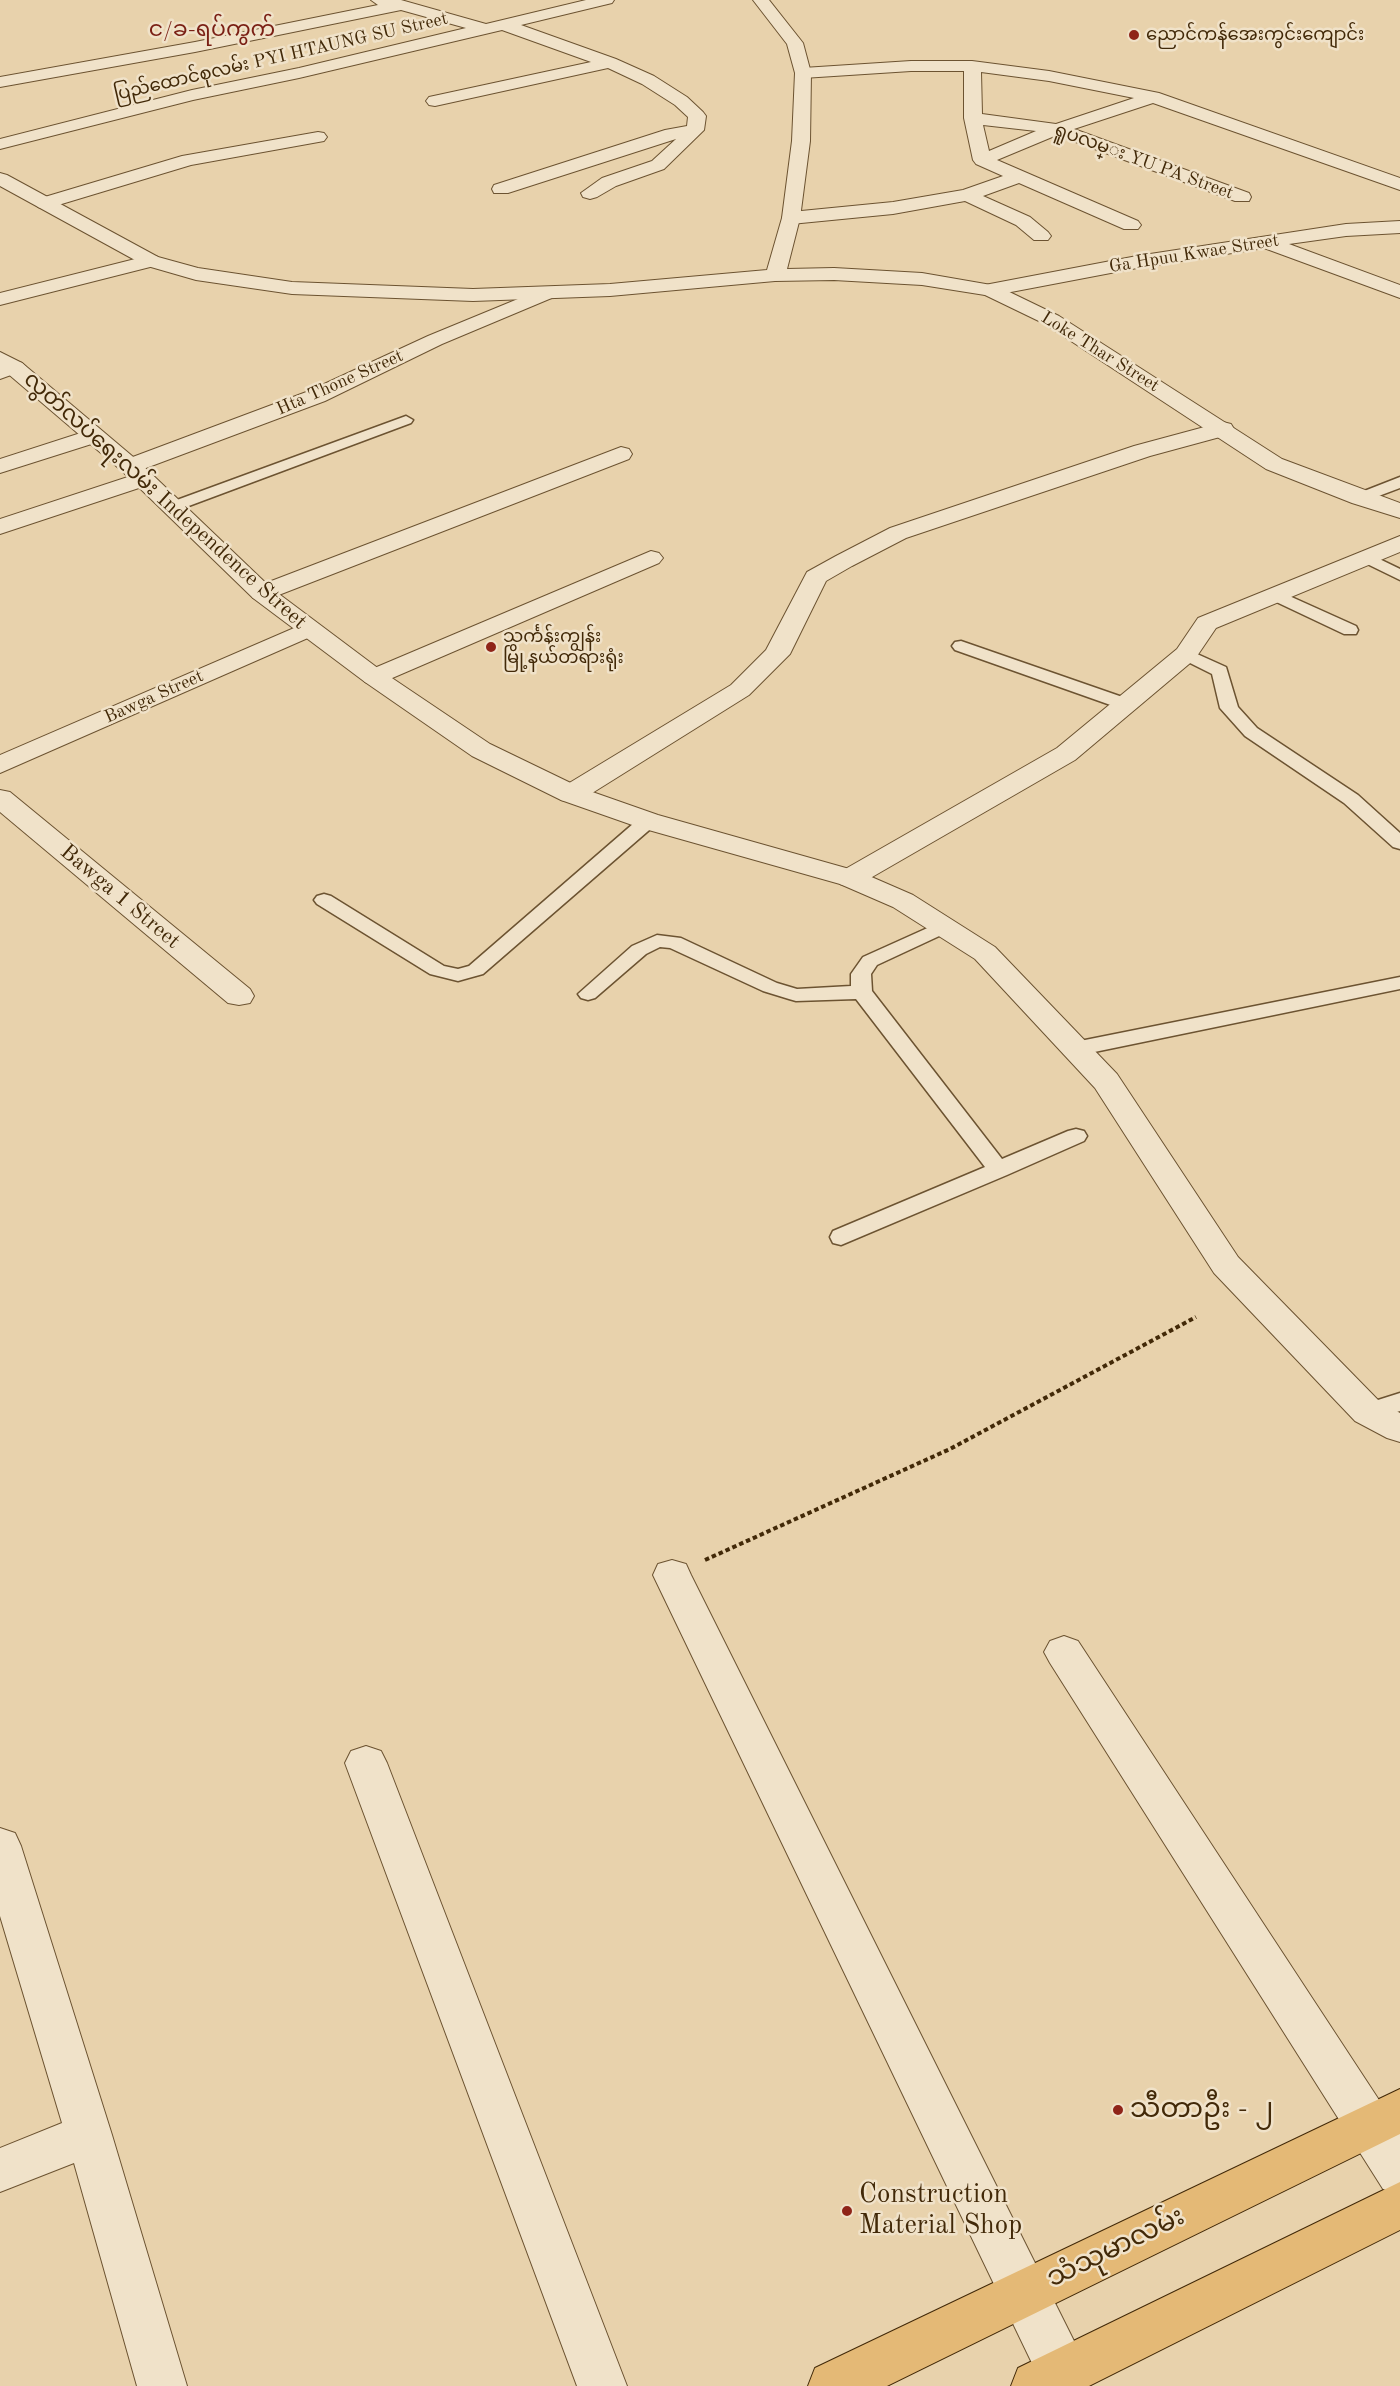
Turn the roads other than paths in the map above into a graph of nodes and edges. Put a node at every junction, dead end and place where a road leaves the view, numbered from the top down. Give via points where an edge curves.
1 (377, 0) edge
2 (606, 0) edge
3 (760, 0) edge
4 (399, 5) junction
5 (496, 27) junction
6 (610, 63) junction
7 (972, 66) junction
8 (803, 73) junction
9 (0, 82) edge
10 (1153, 97) junction
11 (435, 101) dead end
12 (973, 118) junction
13 (695, 129) junction
14 (1057, 129) junction
15 (318, 136) dead end
16 (0, 144) edge
17 (982, 160) junction
18 (1018, 177) junction
19 (0, 178) edge
20 (1400, 184) edge
21 (501, 189) dead end
22 (590, 193) dead end
23 (967, 195) junction
24 (1242, 197) dead end
25 (45, 203) junction
26 (791, 218) junction
27 (1131, 225) dead end
28 (1400, 226) edge
29 (1041, 236) dead end
30 (1266, 243) junction
31 (151, 261) junction
32 (775, 275) junction
33 (990, 290) junction
34 (1400, 292) edge
35 (547, 293) junction
36 (0, 299) edge
37 (5, 366) edge
38 (406, 420) dead end
39 (1223, 429) junction
40 (93, 435) junction
41 (621, 454) dead end
42 (0, 466) edge
43 (137, 473) junction
44 (1400, 482) edge
45 (1360, 498) junction
46 (172, 507) junction
47 (1400, 511) edge
48 (0, 527) edge
49 (1400, 543) edge
50 (1365, 557) junction
51 (651, 558) dead end
52 (1400, 575) edge
53 (262, 593) junction
54 (1276, 595) junction
55 (308, 629) junction
56 (1350, 630) dead end
57 (961, 646) dead end
58 (1186, 654) junction
59 (374, 677) junction
60 (1125, 704) junction
61 (0, 765) edge
62 (571, 794) junction
63 (0, 798) edge
64 (648, 821) junction
65 (1400, 843) edge
66 (850, 878) junction
67 (324, 900) dead end
68 (943, 927) junction
69 (1400, 982) edge
70 (862, 992) junction
71 (588, 994) dead end
72 (239, 996) dead end
73 (1075, 1048) junction
74 (1076, 1136) dead end
75 (999, 1170) junction
76 (841, 1237) dead end
77 (1400, 1402) edge
78 (1368, 1412) junction
79 (1400, 1429) edge
80 (672, 1575) road end
81 (1064, 1652) dead end
82 (366, 1763) dead end
83 (0, 1846) edge
84 (1385, 2118) edge
85 (89, 2135) junction
86 (0, 2170) edge
87 (1400, 2173) edge
88 (1400, 2205) edge
89 (1023, 2294) junction
90 (1050, 2379) edge
91 (162, 2386) edge
92 (602, 2386) edge
93 (833, 2386) edge

1 - 4 street
2 - 5 street, ပြည်ထောင်စုလမ်း PYI HTAUNG SU Street
3 - 8 street via 795,43
4 - 5 street
4 - 9 street
5 - 6 street
5 - 16 street, ပြည်ထောင်စုလမ်း PYI HTAUNG SU Street via 192,95
6 - 11 street
6 - 13 street via 681,101 697,116
7 - 8 street
7 - 10 street via 1049,76
7 - 12 street
8 - 26 street via 801,141
10 - 14 street
10 - 20 street
12 - 14 street, ရူပလမ္း YU PA Street
12 - 17 street
13 - 21 street
13 - 22 street via 658,165
14 - 17 street
14 - 24 street, ရူပလမ္း YU PA Street
15 - 25 street via 188,160
17 - 18 street
18 - 23 street
18 - 27 street
19 - 25 street, Loke Thar Street
23 - 26 street via 893,208
23 - 29 street via 1023,221
25 - 31 street, Loke Thar Street
26 - 32 street
28 - 30 street, Ga Hpuu Kwae Street
30 - 33 street, Ga Hpuu Kwae Street
30 - 34 street
31 - 35 street, Loke Thar Street via 196,274 292,288 473,295
31 - 36 street
32 - 33 street, Loke Thar Street via 922,279
32 - 35 street, Loke Thar Street
33 - 39 street, Loke Thar Street via 1052,320
35 - 43 street, Hta Thone Street
37 - 40 street, လွတ်လပ်ရေးလမ်း Independence Street
38 - 46 lane
39 - 45 street, Loke Thar Street via 1274,464
39 - 62 street via 1142,451 898,533 844,561 816,577 777,654 740,690
40 - 42 street
40 - 43 street, လွတ်လပ်ရေးလမ်း Independence Street
41 - 53 street
43 - 46 street, လွတ်လပ်ရေးလမ်း Independence Street
43 - 48 street, Hta Thone Street
44 - 45 lane
45 - 47 street, Loke Thar Street
46 - 53 street, လွတ်လပ်ရေးလမ်း Independence Street
49 - 50 street
50 - 52 lane
50 - 54 street
51 - 59 street
53 - 55 street, လွတ်လပ်ရေးလမ်း Independence Street
54 - 56 lane
54 - 58 street via 1207,623
55 - 59 street, လွတ်လပ်ရေးလမ်း Independence Street
55 - 61 street, Bawga Street
57 - 60 lane
58 - 60 street
58 - 65 lane via 1220,671 1229,708 1251,732 1351,800
59 - 62 street, လွတ်လပ်ရေးလမ်း Independence Street via 481,750
60 - 66 street via 1066,754
62 - 64 street, လွတ်လပ်ရေးလမ်း Independence Street
63 - 72 street, Bawga 1 Street
64 - 66 street, လွတ်လပ်ရေးလမ်း Independence Street
64 - 67 lane via 476,970 458,975 437,970
66 - 68 street, လွတ်လပ်ရေးလမ်း Independence Street via 903,901
68 - 70 lane via 870,961 861,974
68 - 73 street, လွတ်လပ်ရေးလမ်း Independence Street via 985,953
69 - 73 lane
70 - 71 lane via 796,995 770,987 674,942 657,941 639,950
70 - 75 lane
73 - 78 street, လွတ်လပ်ရေးလမ်း Independence Street via 1106,1081 1226,1265
74 - 75 lane
75 - 76 lane
77 - 78 lane
78 - 79 street, လွတ်လပ်ရေးလမ်း Independence Street
80 - 89 street
81 - 84 street
82 - 92 street
83 - 85 street
84 - 87 street
84 - 89 main road, သံသုမာလမ်း
85 - 86 street
85 - 91 street
88 - 90 main road
89 - 90 street
89 - 93 main road, သံသုမာလမ်း

